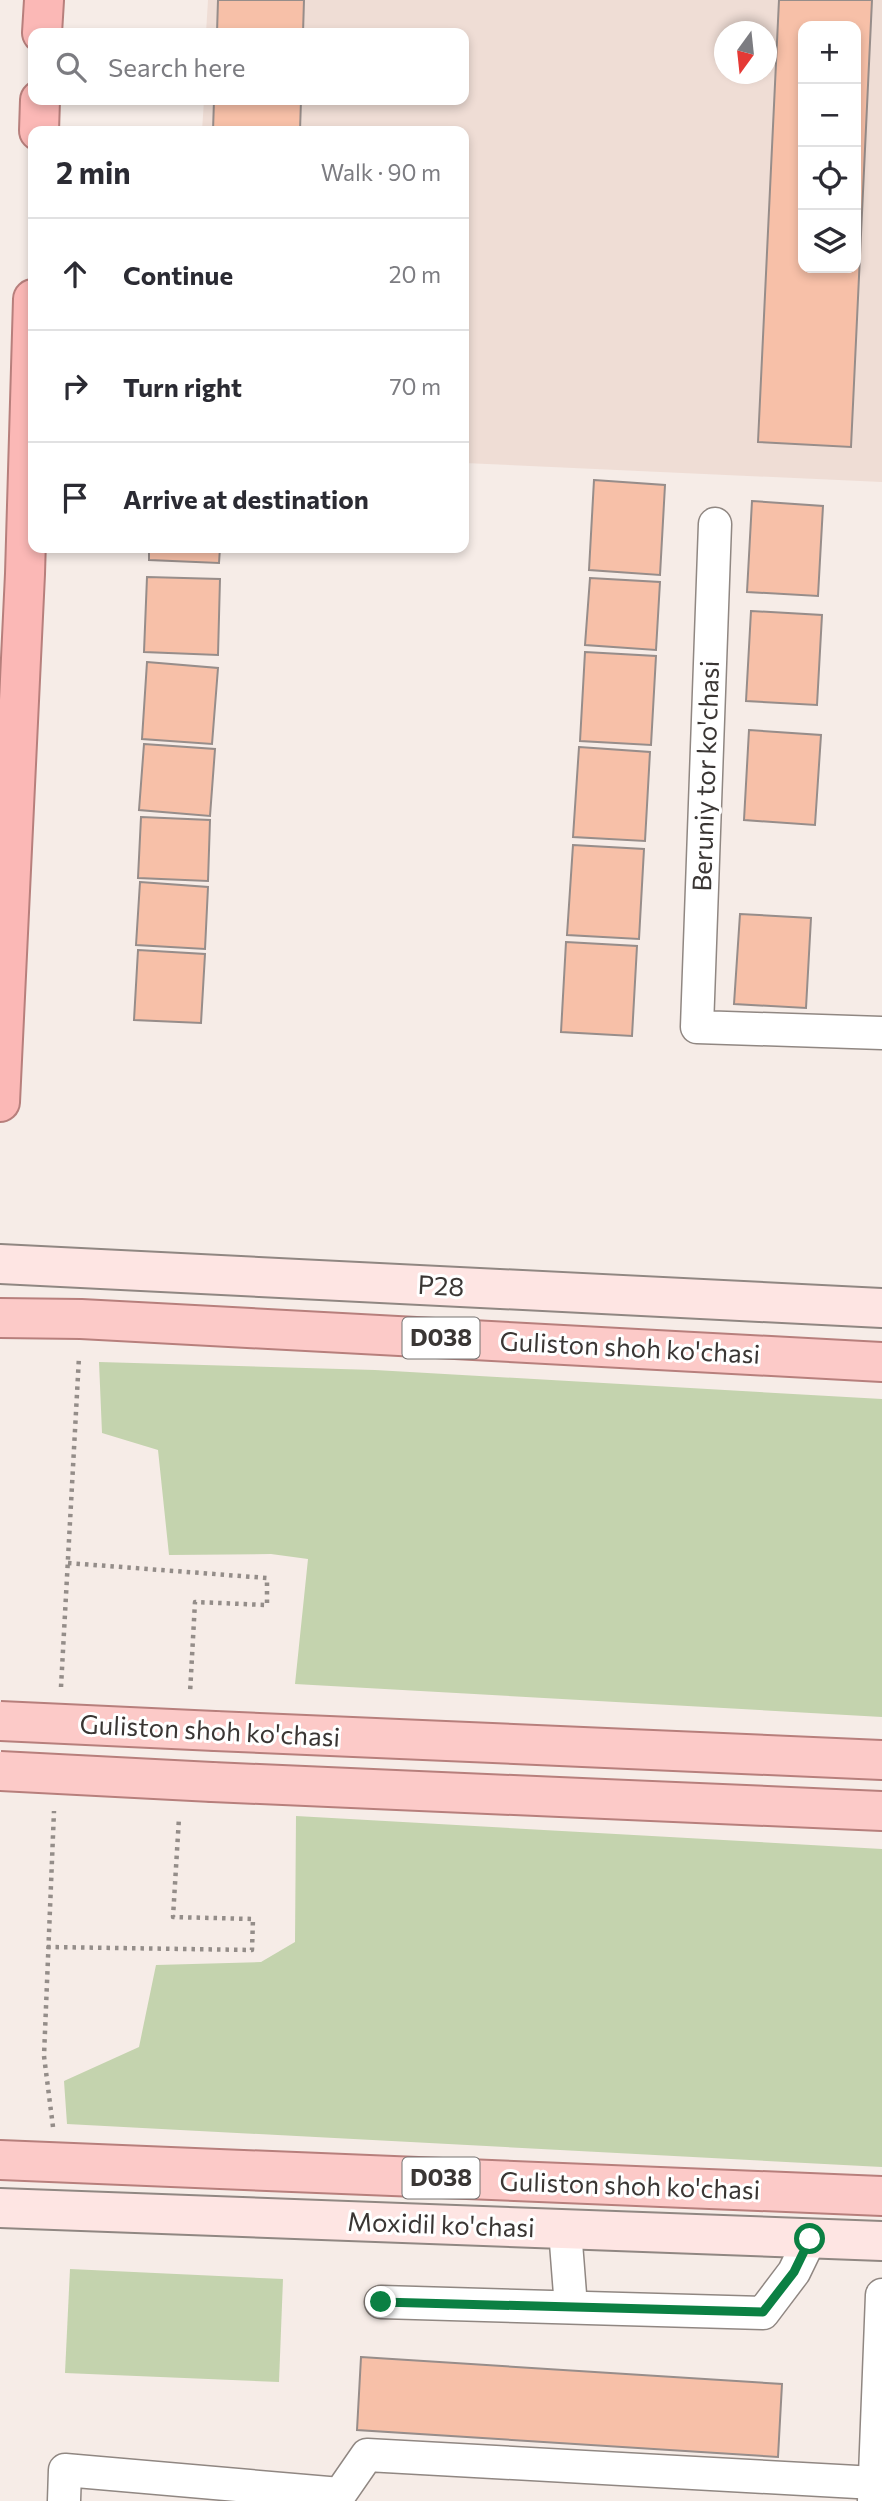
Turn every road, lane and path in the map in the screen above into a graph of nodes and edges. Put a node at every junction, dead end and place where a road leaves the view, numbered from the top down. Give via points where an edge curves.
1 (44, 0) edge
2 (42, 28) edge
3 (40, 105) edge
4 (39, 126) edge
5 (28, 323) edge
6 (15, 387) edge
7 (715, 524) dead end
8 (882, 1033) edge
9 (0, 1102) edge
10 (0, 1264) edge
11 (882, 1308) edge
12 (0, 1318) edge
13 (882, 1362) edge
14 (68, 1563) dead end
15 (190, 1697) dead end
16 (0, 1721) edge
17 (882, 1760) edge
18 (0, 1771) edge
19 (882, 1811) edge
20 (179, 1813) dead end
21 (47, 1947) dead end
22 (0, 2160) edge
23 (882, 2196) edge
24 (0, 2208) edge
25 (565, 2230) junction
26 (810, 2239) junction
27 (882, 2241) edge
28 (882, 2295) edge
29 (381, 2302) dead end
30 (571, 2307) junction
31 (875, 2492) edge
32 (64, 2501) edge

1 - 2 highway
3 - 4 highway
5 - 6 highway
6 - 9 highway via 25,574
7 - 8 street, Beruniy tor ko'chasi via 697,1027
10 - 11 main road, Р28 / D038
12 - 13 main road, Guliston shoh ko'chasi / D038
14 - 15 path via 267,1578 267,1605 195,1602
16 - 17 main road, Guliston shoh ko'chasi, bridge
18 - 19 main road, Guliston shoh ko'chasi, bridge
20 - 21 path via 173,1917 253,1919 253,1950
22 - 23 main road, Guliston shoh ko'chasi / D038
24 - 25 main road, Moxidil ko'chasi / D038
25 - 26 main road, Moxidil ko'chasi / D038
25 - 30 street
26 - 27 main road, Moxidil ko'chasi / D038
26 - 30 street via 794,2272 763,2312
28 - 31 street
29 - 30 street
31 - 32 street via 367,2455 340,2494 65,2470

